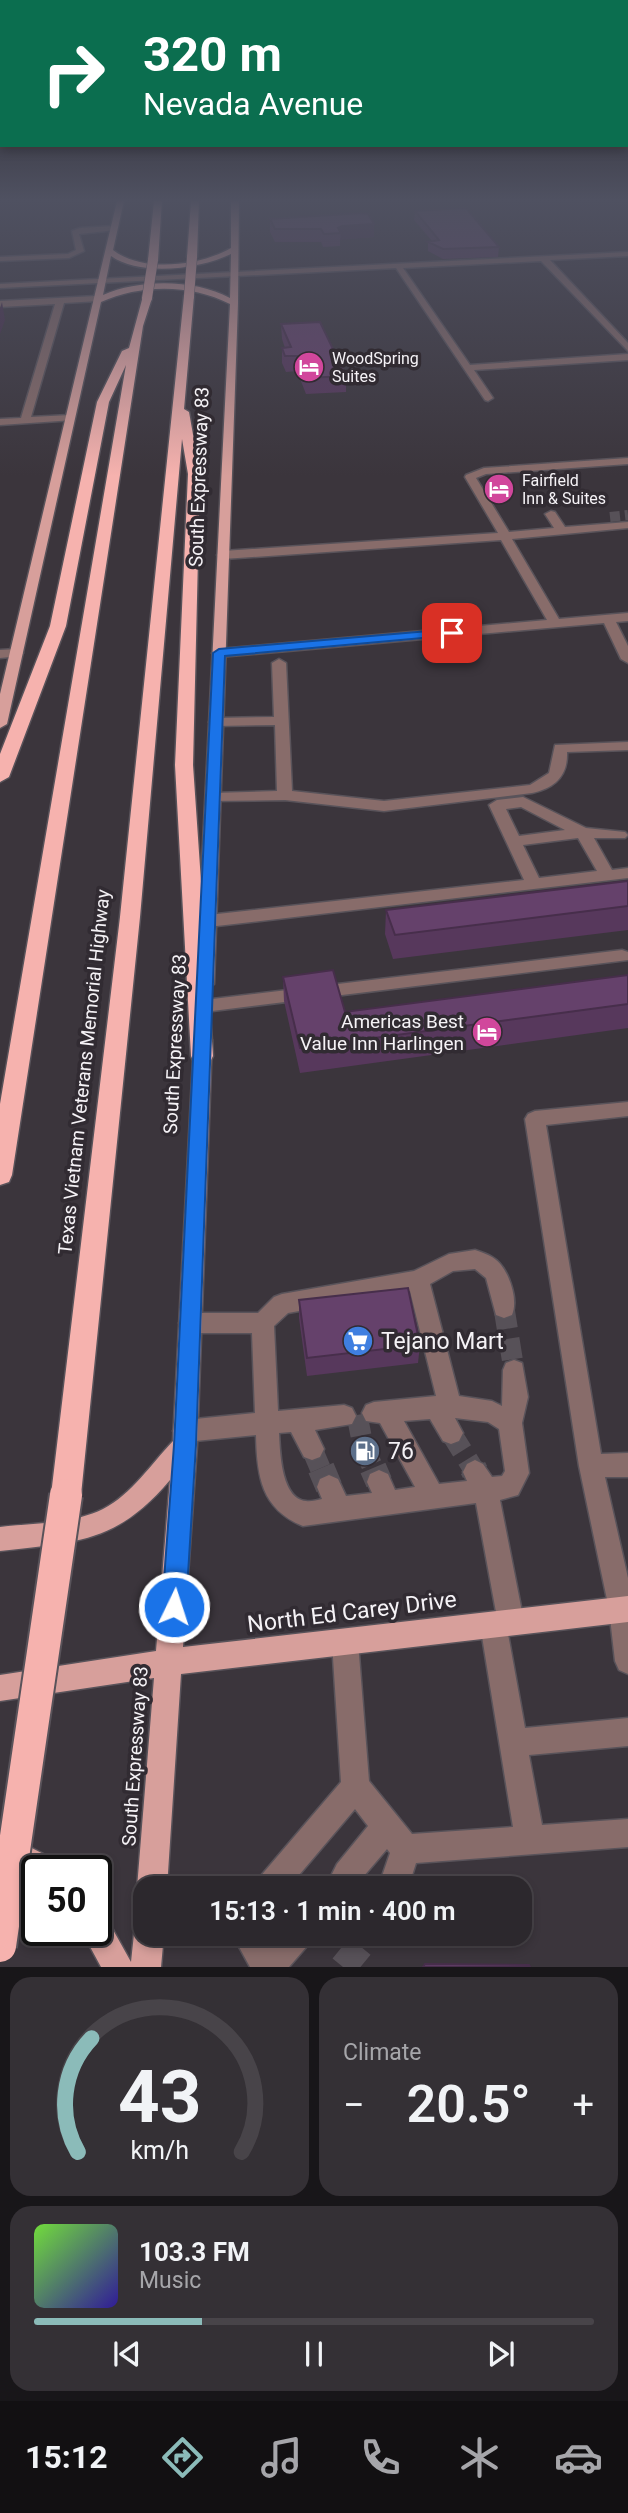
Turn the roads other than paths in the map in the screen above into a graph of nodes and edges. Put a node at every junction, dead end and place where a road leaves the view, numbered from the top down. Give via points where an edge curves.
1 (97, 293) edge
2 (117, 293) edge
3 (148, 293) edge
4 (189, 293) edge
5 (214, 293) edge
6 (234, 293) edge
7 (416, 293) edge
8 (576, 293) edge
9 (96, 300) junction
10 (60, 301) junction
11 (234, 303) junction
12 (0, 304) edge
13 (138, 326) junction
14 (628, 348) edge
15 (628, 356) edge
16 (468, 368) junction
17 (178, 385) junction
18 (488, 398) dead end
19 (70, 418) junction
20 (25, 421) junction
21 (0, 422) edge
22 (628, 461) edge
23 (551, 514) dead end
24 (610, 516) tunnel mouth
25 (628, 525) tunnel mouth
26 (595, 528) junction
27 (562, 531) junction
28 (505, 536) junction
29 (628, 536) edge
30 (223, 555) junction
31 (628, 617) edge
32 (608, 619) junction
33 (555, 624) junction
34 (16, 653) junction
35 (219, 653) junction
36 (0, 654) edge
37 (628, 659) edge
38 (279, 663) dead end
39 (281, 721) junction
40 (216, 722) junction
41 (0, 724) edge
42 (628, 746) edge
43 (0, 777) edge
44 (285, 795) junction
45 (214, 798) junction
46 (583, 832) junction
47 (620, 835) dead end
48 (514, 841) junction
49 (628, 873) edge
50 (607, 875) junction
51 (534, 884) junction
52 (208, 921) junction
53 (622, 956) dead end
54 (205, 1006) junction
55 (202, 1056) junction
56 (628, 1109) edge
57 (0, 1175) edge
58 (418, 1280) junction
59 (504, 1308) tunnel mouth
60 (264, 1323) junction
61 (190, 1324) junction
62 (514, 1370) tunnel mouth
63 (443, 1406) junction
64 (344, 1416) dead end
65 (298, 1421) junction
66 (510, 1423) junction
67 (267, 1424) junction
68 (451, 1433) tunnel mouth
69 (185, 1438) junction
70 (312, 1449) tunnel mouth
71 (628, 1465) edge
72 (591, 1466) junction
73 (481, 1481) junction
74 (329, 1487) tunnel mouth
75 (433, 1497) junction
76 (340, 1510) junction
77 (0, 1539) edge
78 (625, 1609) edge
79 (502, 1623) junction
80 (345, 1642) junction
81 (628, 1661) edge
82 (170, 1662) junction
83 (0, 1688) edge
84 (628, 1731) edge
85 (513, 1743) junction
86 (355, 1787) junction
87 (387, 1826) junction
88 (628, 1833) edge
89 (530, 1840) junction
90 (406, 1849) junction
91 (21, 1860) edge
92 (0, 1862) edge
93 (347, 1874) dead end
94 (153, 1876) edge
95 (279, 1876) edge
96 (397, 1876) edge
97 (0, 1945) edge
98 (106, 1946) edge
99 (148, 1946) edge
100 (255, 1946) edge
101 (286, 1946) edge
102 (118, 1967) edge
103 (146, 1967) edge
104 (268, 1967) edge

1 - 9 main road
2 - 9 main road
3 - 13 highway, bridge
4 - 17 highway, Texas Vietnam Veterans Memorial Highway, bridge
5 - 11 main road
6 - 11 main road, South Expressway 83
7 - 16 street
8 - 14 street
9 - 10 street
9 - 19 main road
10 - 12 street
10 - 20 street
11 - 30 main road, South Expressway 83
13 - 43 highway via 103,402 58,626
13 - 57 highway
15 - 16 street
16 - 18 street
17 - 55 highway via 194,474 184,765
17 - 97 highway, Texas Vietnam Veterans Memorial Highway, bridge via 130,917 66,1495
19 - 20 street
19 - 34 main road
20 - 21 street
22 - 28 street via 484,471 470,477
23 - 27 street
24 - 26 street via 598,521
25 - 26 street
26 - 27 street
26 - 29 street
27 - 28 street
28 - 30 street
28 - 33 street
30 - 35 main road, South Expressway 83
31 - 32 street
32 - 33 street
32 - 37 street
33 - 35 street
34 - 36 street
34 - 41 main road
35 - 40 main road, South Expressway 83
38 - 39 street
39 - 40 street
39 - 44 street
40 - 45 main road, South Expressway 83
42 - 44 street via 560,748 561,767 553,780 532,789 384,806
44 - 45 street
45 - 52 main road, South Expressway 83
46 - 47 street
46 - 48 street
46 - 48 street via 523,802 497,805
46 - 50 street
48 - 51 street
49 - 50 street
50 - 51 street
51 - 52 street
52 - 54 main road, South Expressway 83
53 - 54 street
54 - 55 main road, South Expressway 83
55 - 61 main road, South Expressway 83
56 - 72 street via 535,1119
58 - 59 street via 445,1262 461,1258 480,1261 502,1283
58 - 60 street via 282,1304
58 - 63 street
60 - 61 street
60 - 67 street
61 - 69 main road, South Expressway 83
62 - 66 street via 516,1397
63 - 66 street via 492,1412
63 - 68 street
63 - 75 street via 380,1413
64 - 65 street
65 - 67 street
65 - 70 street
66 - 73 street via 517,1473 509,1487
67 - 69 street
67 - 76 street via 269,1473 288,1506 303,1514
69 - 77 main road via 134,1500 112,1517 88,1526
69 - 82 main road, South Expressway 83
71 - 72 street
72 - 78 street
73 - 75 street
73 - 79 street
74 - 76 street
75 - 76 street via 383,1492
78 - 79 main road, North Ed Carey Drive
78 - 81 street
79 - 80 main road, North Ed Carey Drive
79 - 85 street
80 - 82 main road, North Ed Carey Drive
80 - 86 street
82 - 83 main road, North Ed Carey Drive
82 - 94 main road, South Expressway 83
84 - 85 street
85 - 89 street
86 - 87 street
86 - 95 street
87 - 90 street
87 - 93 street
88 - 89 street
89 - 90 street
90 - 96 street
91 - 92 main road
98 - 102 main road
99 - 103 main road
100 - 104 street
101 - 104 street

